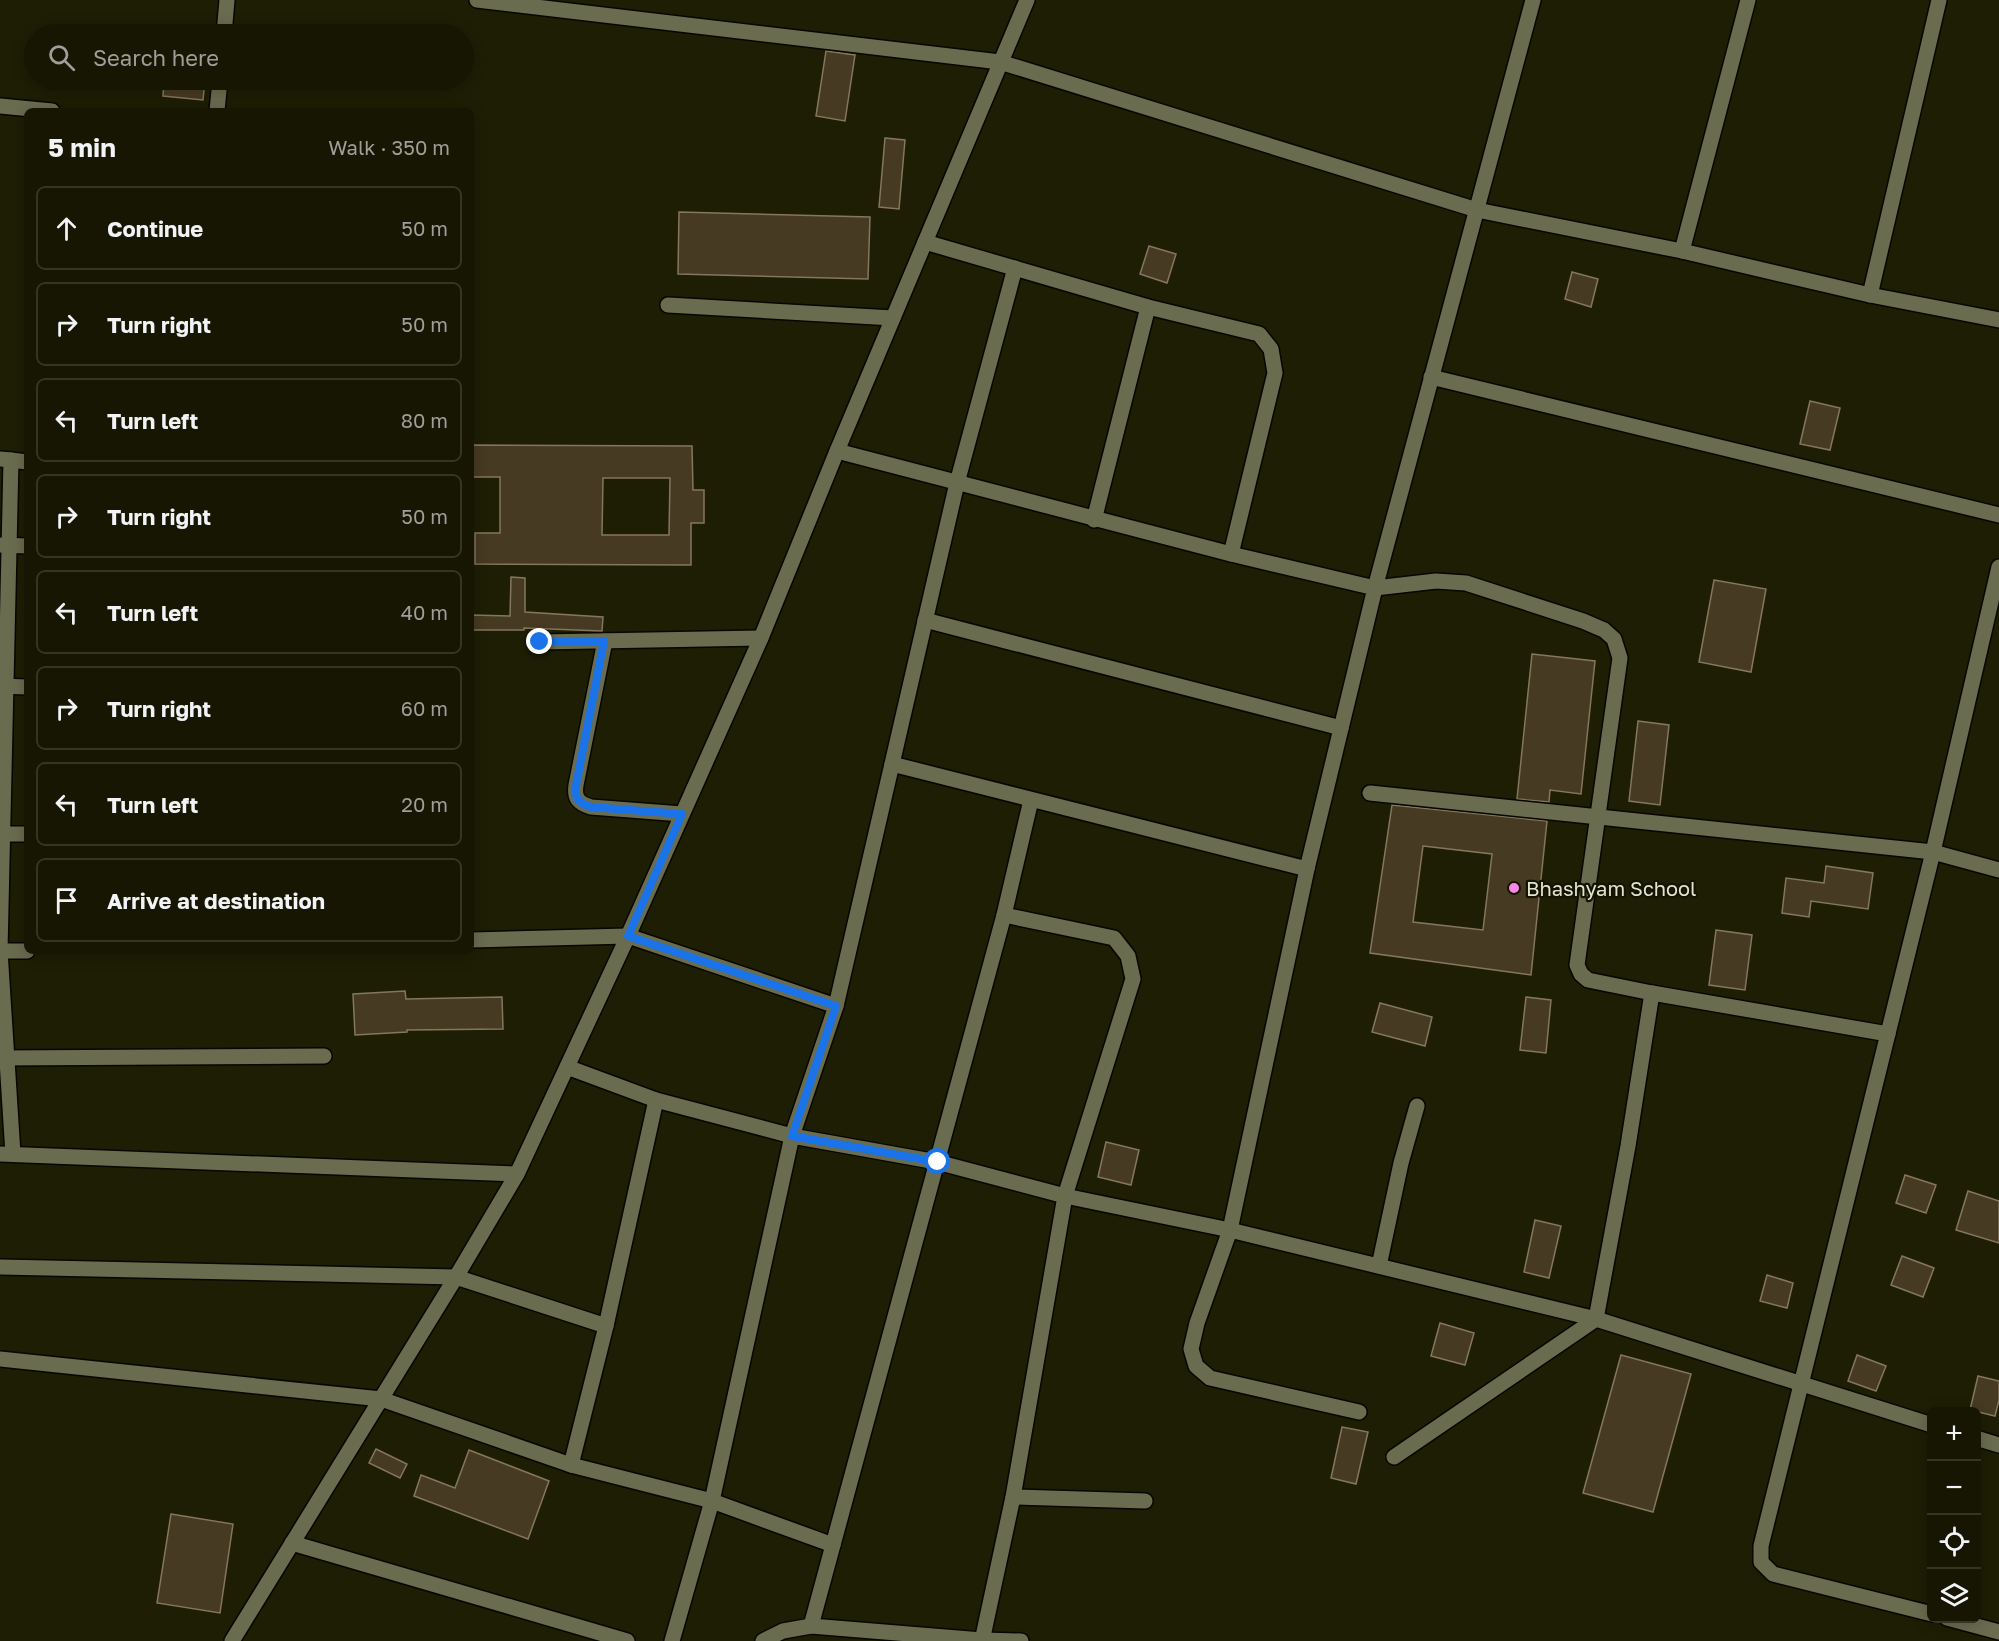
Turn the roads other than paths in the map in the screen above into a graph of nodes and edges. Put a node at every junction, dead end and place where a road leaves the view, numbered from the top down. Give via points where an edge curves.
1 (227, 0) edge
2 (477, 0) edge
3 (1027, 0) edge
4 (1533, 0) edge
5 (1748, 0) edge
6 (1939, 0) edge
7 (225, 24) edge
8 (1000, 62) junction
9 (219, 90) edge
10 (0, 106) edge
11 (24, 108) edge
12 (217, 108) edge
13 (1477, 210) junction
14 (925, 242) junction
15 (1682, 251) junction
16 (1015, 268) junction
17 (1870, 295) junction
18 (668, 305) dead end
19 (1148, 307) junction
20 (892, 318) junction
21 (1999, 320) edge
22 (1431, 377) junction
23 (837, 451) junction
24 (6, 460) edge
25 (24, 462) edge
26 (957, 483) junction
27 (1999, 515) edge
28 (1094, 520) junction
29 (5, 545) edge
30 (24, 546) edge
31 (1230, 555) junction
32 (1999, 567) edge
33 (1375, 588) junction
34 (926, 620) junction
35 (761, 638) junction
36 (604, 641) junction
37 (540, 642) dead end
38 (3, 686) edge
39 (24, 687) edge
40 (1341, 728) junction
41 (892, 764) junction
42 (1370, 793) dead end
43 (1031, 800) junction
44 (682, 814) junction
45 (1599, 818) junction
46 (1, 834) edge
47 (24, 834) edge
48 (1933, 852) junction
49 (1307, 869) junction
50 (1999, 870) edge
51 (1004, 915) junction
52 (628, 936) junction
53 (474, 940) edge
54 (0, 951) edge
55 (24, 951) edge
56 (1652, 993) junction
57 (836, 1006) junction
58 (1888, 1034) junction
59 (324, 1056) dead end
60 (4, 1058) edge
61 (567, 1067) junction
62 (656, 1100) junction
63 (1417, 1106) dead end
64 (792, 1136) junction
65 (6, 1154) edge
66 (938, 1162) junction
67 (517, 1174) junction
68 (1065, 1196) junction
69 (1230, 1230) junction
70 (1379, 1266) junction
71 (0, 1267) edge
72 (456, 1277) junction
73 (1596, 1319) junction
74 (606, 1326) junction
75 (0, 1359) edge
76 (1801, 1385) junction
77 (381, 1399) junction
78 (1359, 1412) dead end
79 (1927, 1423) edge
80 (1981, 1439) edge
81 (1999, 1445) edge
82 (1394, 1457) dead end
83 (571, 1465) junction
84 (1012, 1497) junction
85 (712, 1501) junction
86 (1145, 1502) dead end
87 (292, 1543) junction
88 (833, 1545) junction
89 (1927, 1613) edge
90 (1966, 1623) edge
91 (800, 1632) edge
92 (1999, 1632) edge
93 (232, 1641) edge
94 (627, 1641) edge
95 (672, 1641) edge
96 (762, 1641) edge
97 (982, 1641) edge
98 (1021, 1641) edge

1 - 7 street
2 - 8 street
3 - 8 street
4 - 13 street
5 - 15 street
6 - 17 street
8 - 13 street
8 - 14 street
9 - 12 street
10 - 11 street
13 - 15 street
13 - 22 street
14 - 16 street
14 - 20 street
15 - 17 street
16 - 19 street
16 - 26 street
17 - 21 street
18 - 20 street
19 - 28 street
19 - 31 street via 1259,334 1271,349 1275,373
20 - 23 street
22 - 27 street
22 - 33 street
23 - 26 street
23 - 35 street
24 - 25 street
24 - 29 street
26 - 28 street
26 - 34 street
28 - 31 street
29 - 30 street
29 - 38 street
31 - 33 street
32 - 48 street
33 - 40 street
33 - 45 street via 1436,581 1466,583 1583,621 1614,639 1620,658
34 - 40 street
34 - 41 street
35 - 36 street
35 - 44 street
36 - 37 street
36 - 44 street via 576,800 591,807
38 - 39 street
38 - 46 street
40 - 49 street
41 - 43 street
41 - 57 street
42 - 45 street
43 - 49 street
43 - 51 street
44 - 52 street
45 - 48 street
45 - 56 street via 1577,965 1588,980
46 - 47 street
46 - 54 street
48 - 50 street
48 - 58 street
49 - 69 street
51 - 66 street
51 - 68 street via 1114,938 1128,956 1131,968 1133,979
52 - 53 street
52 - 57 street
52 - 61 street
54 - 55 street
54 - 60 street
56 - 58 street
56 - 73 street
57 - 64 street
58 - 76 street
59 - 60 street
60 - 65 street
61 - 62 street
61 - 67 street
62 - 64 street
62 - 74 street
63 - 70 street
64 - 66 street
64 - 85 street
65 - 67 street
66 - 68 street
66 - 88 street
67 - 72 street
68 - 69 street
68 - 84 street
69 - 70 street
69 - 78 street via 1197,1323 1191,1349 1196,1366 1210,1378
70 - 73 street
71 - 72 street
72 - 74 street
72 - 77 street
73 - 76 street
73 - 82 street
74 - 83 street
75 - 77 street
76 - 79 street
76 - 89 street via 1761,1546 1761,1562 1773,1574
77 - 83 street
77 - 87 street
80 - 81 street
83 - 85 street
84 - 86 street
84 - 97 street
85 - 88 street
85 - 95 street
87 - 93 street
87 - 94 street
88 - 91 street
90 - 92 street
91 - 96 street via 783,1631
91 - 97 street
97 - 98 street

